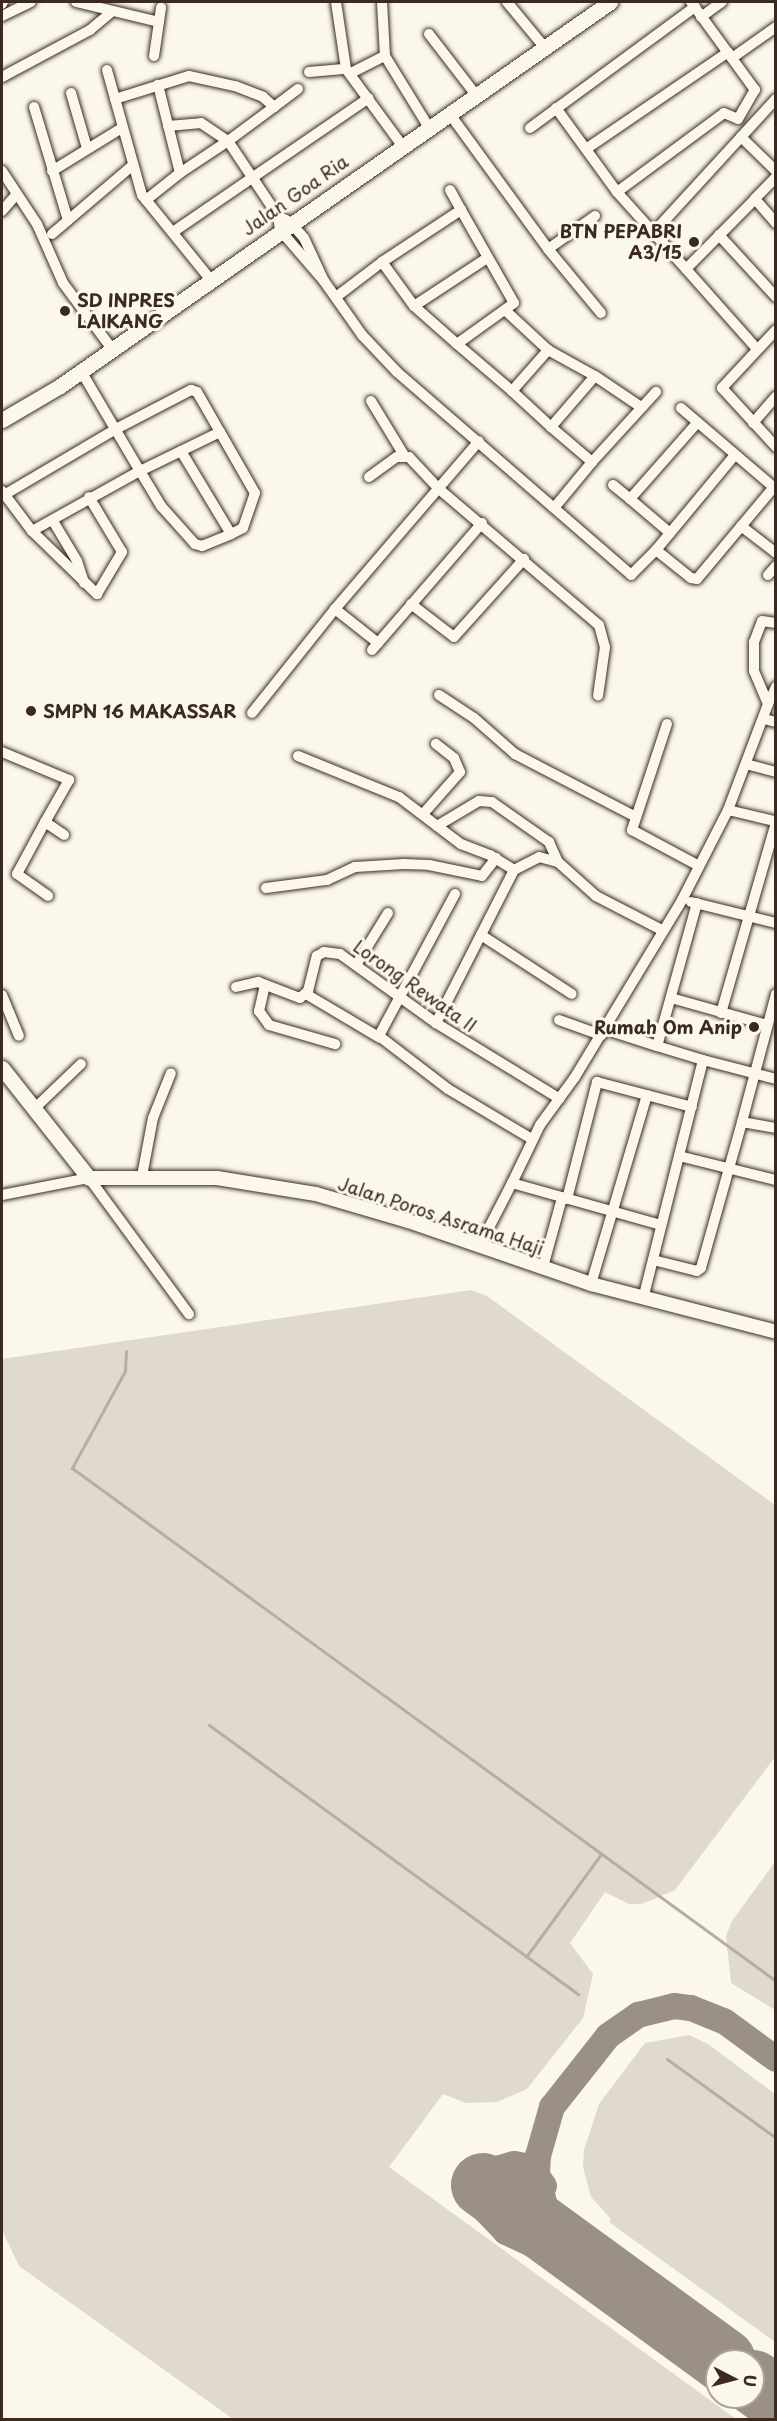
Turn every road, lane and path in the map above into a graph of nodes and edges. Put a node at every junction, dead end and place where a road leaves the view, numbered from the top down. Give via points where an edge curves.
1 (32, 2) edge
2 (76, 2) edge
3 (336, 2) edge
4 (382, 2) edge
5 (507, 2) edge
6 (610, 2) edge
7 (722, 2) edge
8 (162, 8) dead end
9 (696, 8) edge
10 (110, 13) junction
11 (2, 16) edge
12 (159, 22) junction
13 (776, 27) edge
14 (429, 34) dead end
15 (545, 48) junction
16 (730, 55) junction
17 (154, 56) dead end
18 (385, 56) junction
19 (107, 70) dead end
20 (349, 71) junction
21 (309, 72) dead end
22 (2, 77) edge
23 (158, 85) junction
24 (298, 89) dead end
25 (71, 93) dead end
26 (476, 95) junction
27 (369, 98) junction
28 (115, 99) junction
29 (776, 99) edge
30 (34, 107) dead end
31 (274, 107) junction
32 (556, 108) junction
33 (449, 113) junction
34 (168, 126) junction
35 (428, 126) junction
36 (122, 128) junction
37 (530, 128) dead end
38 (741, 137) junction
39 (228, 141) junction
40 (401, 144) junction
41 (87, 148) junction
42 (586, 149) junction
43 (133, 165) junction
44 (2, 171) edge
45 (52, 171) junction
46 (776, 171) edge
47 (180, 173) junction
48 (776, 177) edge
49 (253, 178) junction
50 (450, 190) dead end
51 (617, 192) junction
52 (15, 196) junction
53 (755, 199) junction
54 (146, 201) junction
55 (460, 210) junction
56 (2, 211) edge
57 (595, 216) dead end
58 (68, 220) junction
59 (283, 223) junction
60 (776, 223) edge
61 (173, 232) junction
62 (654, 232) junction
63 (52, 234) dead end
64 (719, 235) junction
65 (548, 249) junction
66 (487, 258) junction
67 (382, 262) junction
68 (686, 269) junction
69 (210, 279) junction
70 (336, 297) junction
71 (776, 297) edge
72 (414, 306) junction
73 (505, 310) junction
74 (601, 313) dead end
75 (776, 330) edge
76 (457, 344) junction
77 (112, 349) junction
78 (758, 349) junction
79 (548, 350) junction
80 (81, 371) junction
81 (595, 376) junction
82 (512, 391) junction
83 (656, 392) dead end
84 (776, 397) edge
85 (371, 401) dead end
86 (641, 407) junction
87 (681, 408) dead end
88 (2, 420) edge
89 (696, 423) junction
90 (753, 423) junction
91 (551, 427) junction
92 (116, 429) junction
93 (220, 432) junction
94 (479, 441) junction
95 (776, 447) edge
96 (181, 451) junction
97 (404, 455) junction
98 (734, 456) junction
99 (592, 462) junction
100 (140, 471) junction
101 (369, 477) dead end
102 (613, 485) dead end
103 (775, 488) edge
104 (439, 489) junction
105 (3, 493) edge
106 (89, 497) junction
107 (630, 499) junction
108 (554, 508) junction
109 (53, 521) junction
110 (482, 523) junction
111 (741, 526) junction
112 (32, 531) junction
113 (670, 533) junction
114 (231, 534) junction
115 (656, 550) junction
116 (776, 553) edge
117 (524, 559) junction
118 (84, 583) junction
119 (411, 604) junction
120 (334, 609) junction
121 (776, 623) edge
122 (776, 687) edge
123 (439, 695) dead end
124 (598, 696) dead end
125 (768, 704) junction
126 (252, 713) dead end
127 (764, 719) junction
128 (776, 722) edge
129 (667, 724) dead end
130 (435, 744) dead end
131 (2, 752) edge
132 (298, 756) dead end
133 (746, 764) junction
134 (776, 772) edge
135 (728, 810) junction
136 (423, 814) junction
137 (634, 816) junction
138 (775, 821) edge
139 (45, 822) junction
140 (437, 826) junction
141 (64, 835) dead end
142 (496, 858) junction
143 (558, 862) junction
144 (699, 866) junction
145 (514, 870) junction
146 (266, 888) dead end
147 (455, 894) dead end
148 (48, 896) dead end
149 (682, 900) junction
150 (697, 903) junction
151 (388, 913) dead end
152 (747, 916) junction
153 (776, 923) edge
154 (662, 930) junction
155 (481, 935) junction
156 (356, 965) junction
157 (265, 985) junction
158 (236, 987) dead end
159 (306, 994) junction
160 (572, 994) dead end
161 (776, 994) edge
162 (2, 995) edge
163 (400, 996) junction
164 (671, 998) junction
165 (721, 1013) junction
166 (5, 1016) edge
167 (559, 1020) dead end
168 (436, 1023) junction
169 (767, 1025) junction
170 (602, 1032) junction
171 (19, 1036) dead end
172 (380, 1038) junction
173 (335, 1044) dead end
174 (657, 1046) junction
175 (703, 1060) junction
176 (81, 1064) dead end
177 (2, 1068) edge
178 (171, 1073) dead end
179 (752, 1073) junction
180 (575, 1077) junction
181 (776, 1079) edge
182 (597, 1082) junction
183 (647, 1095) junction
184 (560, 1099) junction
185 (692, 1107) junction
186 (34, 1108) junction
187 (742, 1122) junction
188 (776, 1128) edge
189 (532, 1139) junction
190 (679, 1156) junction
191 (729, 1167) junction
192 (142, 1176) junction
193 (88, 1178) junction
194 (776, 1180) edge
195 (512, 1183) junction
196 (2, 1195) edge
197 (564, 1199) junction
198 (613, 1212) junction
199 (661, 1225) junction
200 (479, 1247) junction
201 (653, 1260) junction
202 (543, 1267) junction
203 (591, 1284) junction
204 (643, 1299) junction
205 (189, 1314) dead end
206 (776, 1332) edge

1 - 11 street
2 - 10 street
3 - 20 street
4 - 18 street
5 - 15 street
6 - 15 main road, Jalan Goa Ria
7 - 9 street
8 - 12 street
9 - 16 street
9 - 32 street
10 - 12 street
10 - 22 street via 90,30
12 - 17 street
13 - 16 street
14 - 26 street
15 - 26 main road, Jalan Goa Ria
16 - 42 street
16 - 51 street via 755,92 738,119 724,113
18 - 20 street
18 - 35 street
19 - 28 street
20 - 21 street
20 - 27 street
23 - 28 street
23 - 31 street via 187,76 211,79 259,95
23 - 34 street
24 - 31 street
25 - 41 street
26 - 33 main road, Jalan Goa Ria
27 - 40 street
27 - 49 street
28 - 36 street
29 - 38 street
30 - 45 street
31 - 39 street
32 - 37 street
32 - 42 street
33 - 35 main road, Jalan Goa Ria
33 - 65 street
34 - 39 street via 201,123
34 - 47 street
35 - 40 main road, Jalan Goa Ria
36 - 41 street
36 - 43 street
38 - 46 street
38 - 62 street
39 - 47 street
39 - 49 street
40 - 59 main road, Jalan Goa Ria
41 - 45 street
42 - 51 street
43 - 54 street
43 - 58 street
44 - 52 street
45 - 58 street
47 - 54 street
48 - 53 street
49 - 59 street
49 - 61 street
50 - 55 street
51 - 62 street
52 - 56 street
52 - 77 street via 37,224 63,283
53 - 60 street
53 - 64 street
54 - 61 street
55 - 66 street
55 - 67 street
57 - 65 street
58 - 63 street
59 - 69 main road, Jalan Goa Ria
59 - 70 street via 309,245
61 - 69 street
62 - 68 street
64 - 68 street
64 - 71 street
65 - 74 street
66 - 72 street
66 - 73 street via 513,300
67 - 70 street
67 - 72 street
68 - 78 street
69 - 77 main road, Jalan Goa Ria
70 - 94 street via 375,351
72 - 76 street
73 - 76 street
73 - 79 street
75 - 78 street
76 - 82 street
77 - 80 main road, Jalan Goa Ria
78 - 90 street via 722,388
79 - 81 street
79 - 82 street
80 - 88 main road, Jalan Goa Ria
80 - 92 street
81 - 86 street
81 - 91 street
82 - 91 street
83 - 86 street
84 - 90 street
85 - 97 street
86 - 99 street
87 - 89 street
89 - 98 street
89 - 107 street
90 - 95 street
91 - 99 street
92 - 93 street via 195,390
92 - 100 street
92 - 105 street
93 - 96 street
93 - 114 street via 256,496 245,526
94 - 104 street
94 - 108 street
96 - 100 street
96 - 114 street
97 - 101 street
97 - 104 street
98 - 103 street
98 - 113 street
99 - 108 street
100 - 106 street
100 - 114 street via 161,506 195,544 202,546
102 - 107 street
103 - 111 street
104 - 110 street
104 - 120 street
105 - 112 street
106 - 109 street
106 - 118 street via 122,552 100,592 93,593
107 - 113 street
108 - 115 street via 631,575
109 - 112 street
109 - 118 street via 77,561
110 - 117 street
110 - 119 street
111 - 115 street via 697,579
111 - 116 street
112 - 118 street
113 - 115 street
117 - 119 street via 454,637
117 - 124 street via 601,629 605,647
119 - 120 street via 375,647
120 - 126 street
121 - 125 street via 762,621 752,655 758,685
122 - 125 street
123 - 137 street via 474,718 515,754
125 - 127 street
127 - 128 street
127 - 133 street
129 - 137 street
130 - 136 street via 454,758 460,772
131 - 139 street via 69,780
132 - 136 street via 399,797
133 - 134 street
133 - 135 street
135 - 138 street
135 - 144 street
136 - 140 street
137 - 144 street via 634,833
138 - 152 street
139 - 141 street
139 - 148 street via 17,874
140 - 142 street via 461,844
140 - 143 street via 479,801 492,802 549,842
142 - 145 street
142 - 146 street via 482,876 404,864 355,867 327,880
143 - 145 street via 539,857
143 - 154 street via 596,896
144 - 149 street
145 - 155 street
147 - 163 street
149 - 150 street
149 - 154 street
150 - 152 street
150 - 164 street
151 - 156 street
152 - 153 street
152 - 165 street
154 - 170 street
155 - 160 street
155 - 168 street
156 - 159 street, Lorong Rewata II via 340,954 320,953
156 - 163 street, Lorong Rewata II
157 - 158 street via 254,981
157 - 159 street via 295,998
157 - 173 street via 259,1011 268,1025
159 - 172 street
161 - 169 street
162 - 166 street
163 - 168 street, Lorong Rewata II
163 - 172 street via 380,1029
164 - 165 street
164 - 174 street
165 - 169 street
166 - 171 street
167 - 170 street
168 - 184 street, Lorong Rewata II
169 - 179 street
170 - 174 street
170 - 180 street
172 - 189 street via 448,1089
174 - 175 street
175 - 179 street
175 - 185 street
176 - 186 street
177 - 186 main road
178 - 192 street via 153,1118
179 - 181 street
179 - 187 street
180 - 182 street
180 - 184 street
182 - 183 street
182 - 197 street
183 - 185 street
183 - 198 street
184 - 189 street
185 - 190 street
186 - 193 main road
187 - 188 street
187 - 191 street
189 - 195 street
190 - 191 street
190 - 199 street
191 - 194 street
191 - 201 street via 699,1270
192 - 193 street, Jalan Poros Asrama Haji
192 - 200 street, Jalan Poros Asrama Haji via 218,1178 316,1194
193 - 196 street
193 - 205 street
195 - 197 street
195 - 200 street
197 - 198 street
197 - 202 street
198 - 199 street
198 - 203 street
199 - 201 street
200 - 202 street, Jalan Poros Asrama Haji
201 - 204 street
202 - 203 street, Jalan Poros Asrama Haji
203 - 204 street, Jalan Poros Asrama Haji
204 - 206 street, Jalan Poros Asrama Haji

